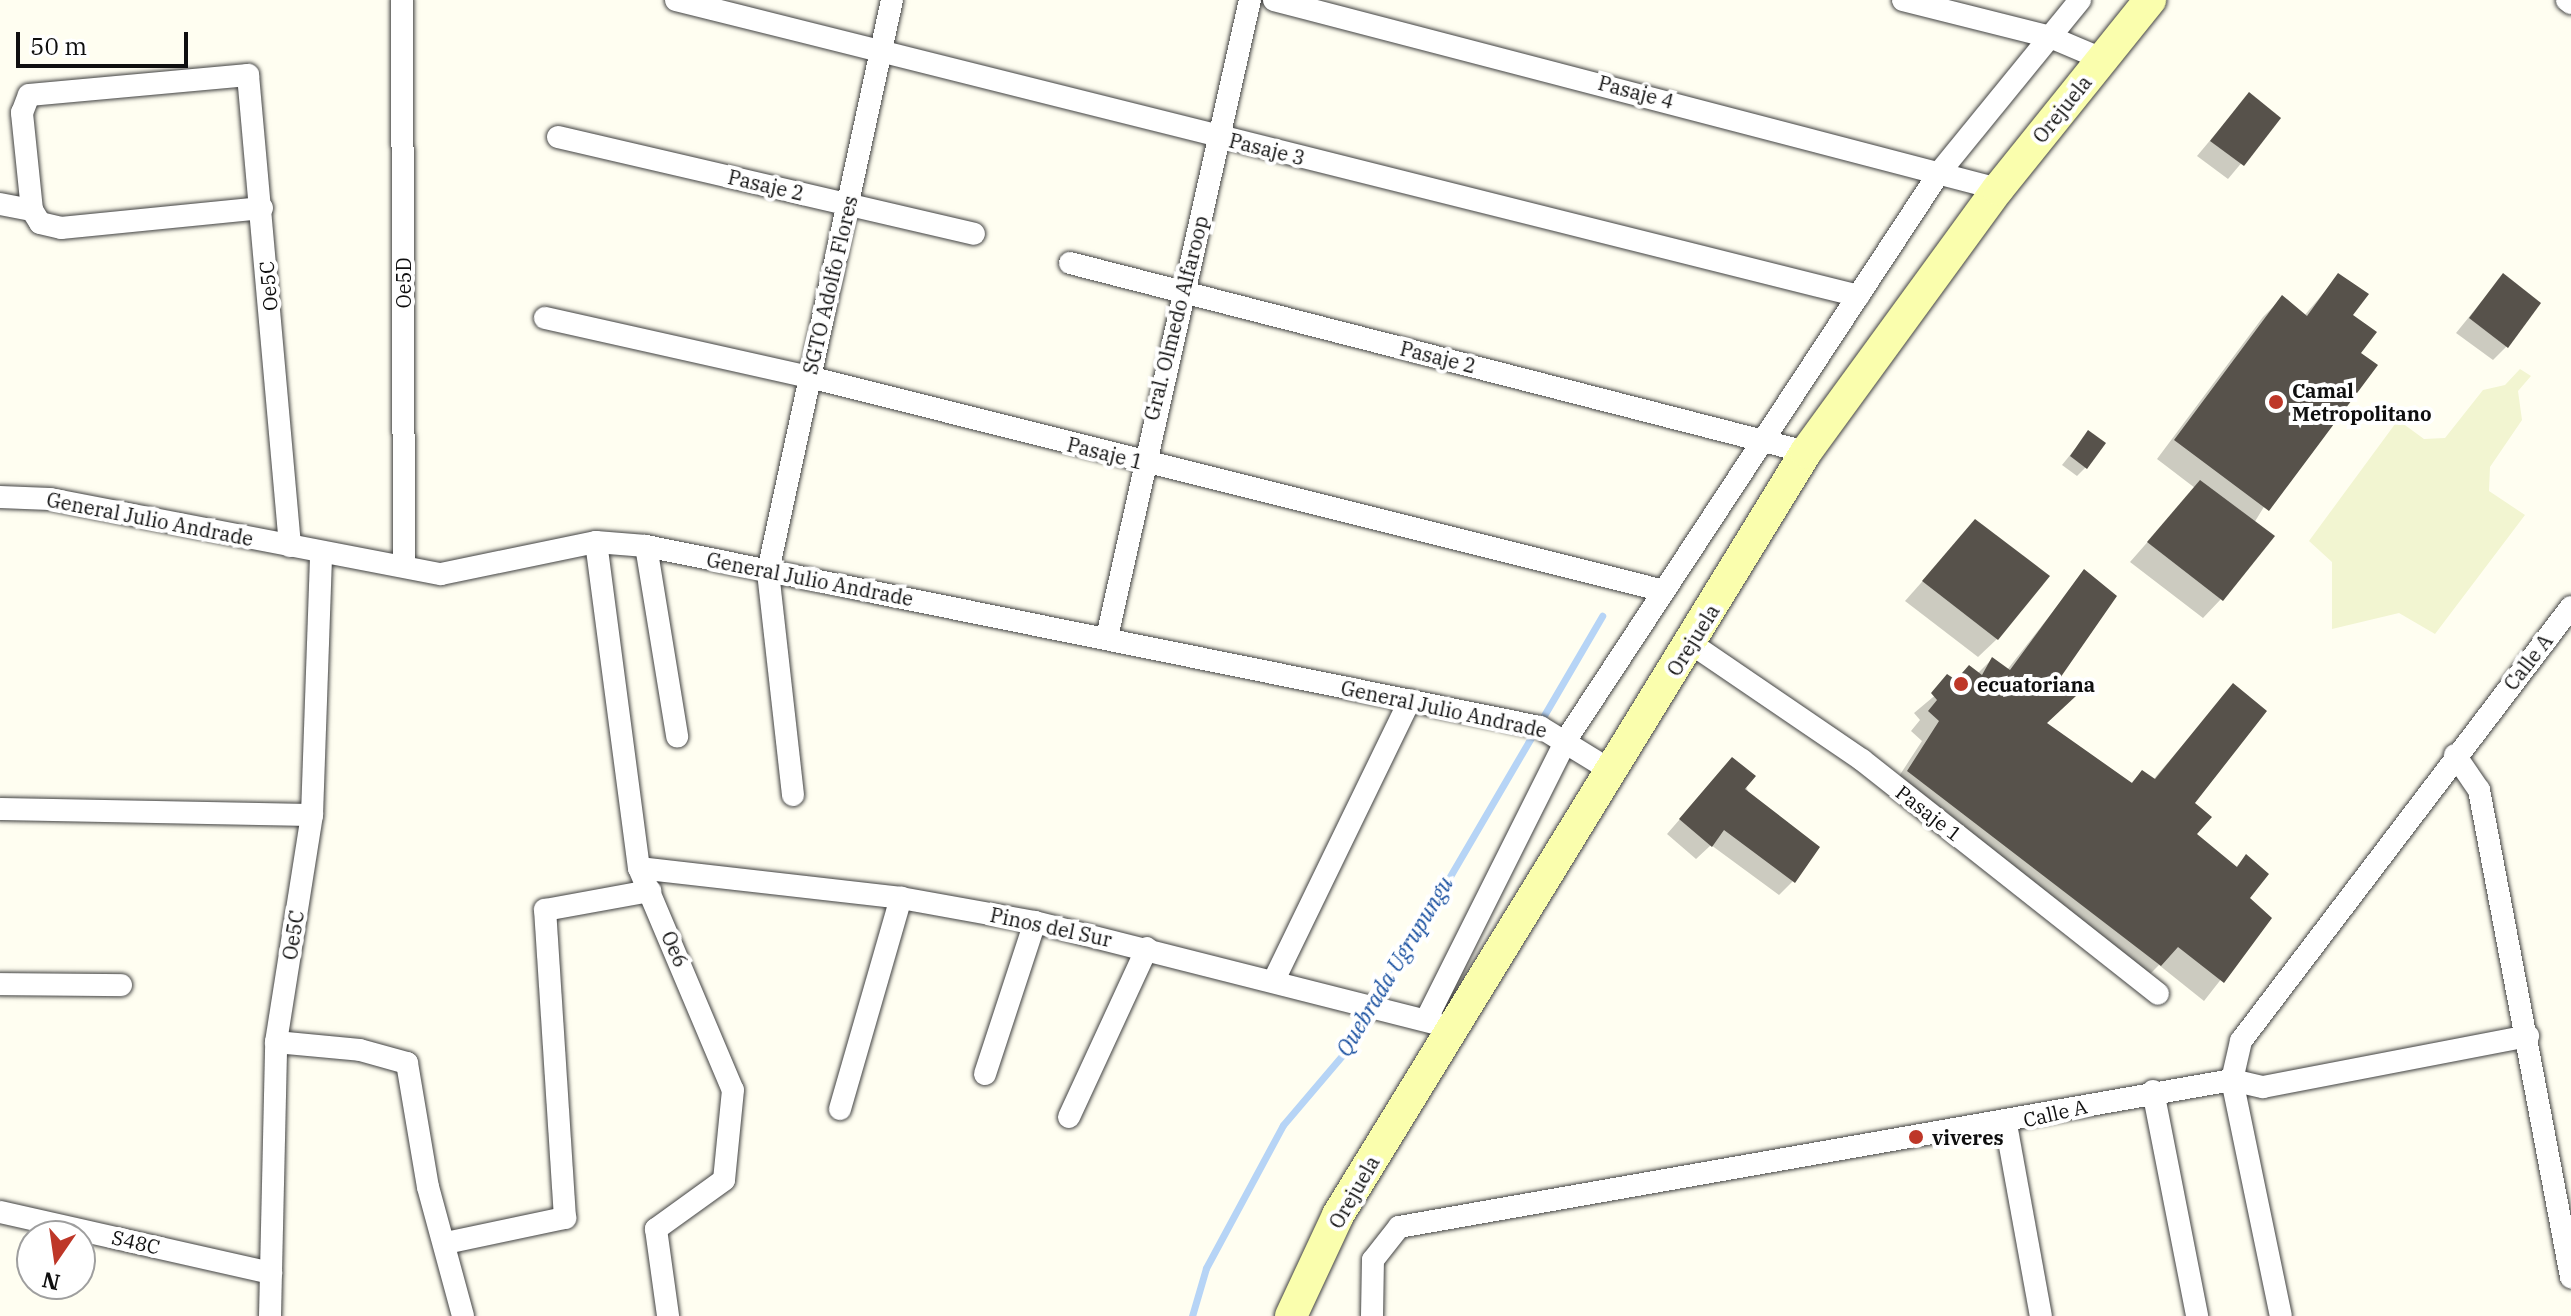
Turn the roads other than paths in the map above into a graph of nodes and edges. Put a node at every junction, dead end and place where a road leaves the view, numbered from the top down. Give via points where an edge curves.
1 (402, 0) edge
2 (676, 0) edge
3 (892, 0) edge
4 (1250, 0) edge
5 (1274, 0) edge
6 (1903, 0) edge
7 (2080, 0) edge
8 (2150, 0) edge
9 (2050, 37) junction
10 (881, 50) junction
11 (2102, 59) junction
12 (558, 137) dead end
13 (1220, 137) junction
14 (1939, 173) junction
15 (1998, 189) junction
16 (0, 204) edge
17 (849, 204) junction
18 (262, 208) junction
19 (32, 210) junction
20 (974, 234) dead end
21 (1070, 263) dead end
22 (1182, 292) junction
23 (1859, 296) junction
24 (545, 318) dead end
25 (809, 377) junction
26 (1766, 440) junction
27 (1806, 452) junction
28 (1141, 462) junction
29 (0, 497) edge
30 (596, 542) junction
31 (290, 546) junction
32 (646, 546) junction
33 (321, 555) junction
34 (404, 565) junction
35 (768, 571) junction
36 (1664, 591) junction
37 (2571, 607) edge
38 (1107, 637) junction
39 (1692, 644) junction
40 (1410, 700) junction
41 (677, 736) dead end
42 (1568, 737) junction
43 (2455, 755) junction
44 (1607, 768) junction
45 (793, 795) dead end
46 (0, 809) edge
47 (312, 815) junction
48 (639, 868) junction
49 (650, 891) junction
50 (901, 898) junction
51 (1035, 922) junction
52 (1147, 948) junction
53 (1274, 980) junction
54 (0, 984) edge
55 (121, 985) dead end
56 (2158, 994) dead end
57 (1439, 1026) junction
58 (2528, 1036) junction
59 (276, 1042) junction
60 (985, 1074) dead end
61 (2232, 1080) junction
62 (2153, 1091) junction
63 (840, 1109) dead end
64 (1069, 1117) dead end
65 (2006, 1124) junction
66 (0, 1212) edge
67 (446, 1243) junction
68 (271, 1273) junction
69 (2571, 1277) edge
70 (270, 1316) edge
71 (463, 1316) edge
72 (668, 1316) edge
73 (1291, 1316) edge
74 (1372, 1316) edge
75 (2041, 1316) edge
76 (2197, 1316) edge
77 (2281, 1316) edge

1 - 34 street, Oe5D
2 - 10 street, Pasaje 3
3 - 10 street, SGTO Adolfo Flores
4 - 13 street, Gral. Olmedo Alfaroop
5 - 14 street, Pasaje 4
6 - 9 street
7 - 9 street
8 - 11 street, Orejuela
9 - 11 street
9 - 14 street
10 - 13 street, Pasaje 3
10 - 17 street, SGTO Adolfo Flores
11 - 15 street, Orejuela
12 - 17 street, Pasaje 2
13 - 22 street, Gral. Olmedo Alfaroop
13 - 23 street, Pasaje 3
14 - 15 street, Pasaje 4
14 - 23 street
15 - 27 street, Orejuela
16 - 19 street
17 - 20 street, Pasaje 2
17 - 25 street, SGTO Adolfo Flores
18 - 19 street via 61,228 40,223
18 - 19 street, Oe5C via 248,75 29,95 23,103
18 - 31 street, Oe5C
21 - 22 street, Pasaje 2
22 - 26 street, Pasaje 2
22 - 28 street, Gral. Olmedo Alfaroop
23 - 26 street
24 - 25 street, Pasaje 1
25 - 28 street, Pasaje 1
25 - 35 street, SGTO Adolfo Flores
26 - 27 street, Pasaje 2
26 - 36 street
27 - 39 street, Orejuela
28 - 36 street, Pasaje 1
28 - 38 street, Gral. Olmedo Alfaroop
29 - 31 street, General Julio Andrade via 50,499
30 - 32 street, General Julio Andrade
30 - 34 street, General Julio Andrade via 451,574
30 - 48 street, Oe6
31 - 33 street, General Julio Andrade
32 - 35 street, General Julio Andrade
32 - 41 street
33 - 34 street, General Julio Andrade
33 - 47 street, Oe5C
35 - 38 street, General Julio Andrade
35 - 45 street, SGTO Adolfo Flores
36 - 42 street
37 - 43 street, Calle A
38 - 40 street, General Julio Andrade
39 - 44 street, Orejuela
39 - 56 street, Pasaje 1 via 1862,760
40 - 42 street, General Julio Andrade
40 - 53 street
42 - 44 street, General Julio Andrade
42 - 57 street
43 - 58 street via 2479,790
43 - 61 street, Calle A via 2241,1041
44 - 57 street, Orejuela
46 - 47 street
47 - 59 street, Oe5C
48 - 49 street, Oe6
48 - 50 street, Pinos del Sur
49 - 67 street via 545,910 565,1218
49 - 72 street, Oe6 via 733,1090 724,1180 656,1229
50 - 51 street, Pinos del Sur
50 - 63 street
51 - 52 street, Pinos del Sur
51 - 60 street
52 - 53 street, Pinos del Sur
52 - 64 street
53 - 57 street, Pinos del Sur
54 - 55 street
57 - 73 street, Orejuela via 1338,1215
58 - 61 street via 2263,1087
58 - 69 street
59 - 67 street via 360,1050 407,1063
59 - 68 street, Oe5C
61 - 62 street, Calle A
61 - 77 street
62 - 65 street, Calle A
62 - 76 street
65 - 74 street, Calle A via 1399,1227 1373,1260
65 - 75 street
66 - 68 street, S48C
67 - 71 street
68 - 70 street, Oe5C

